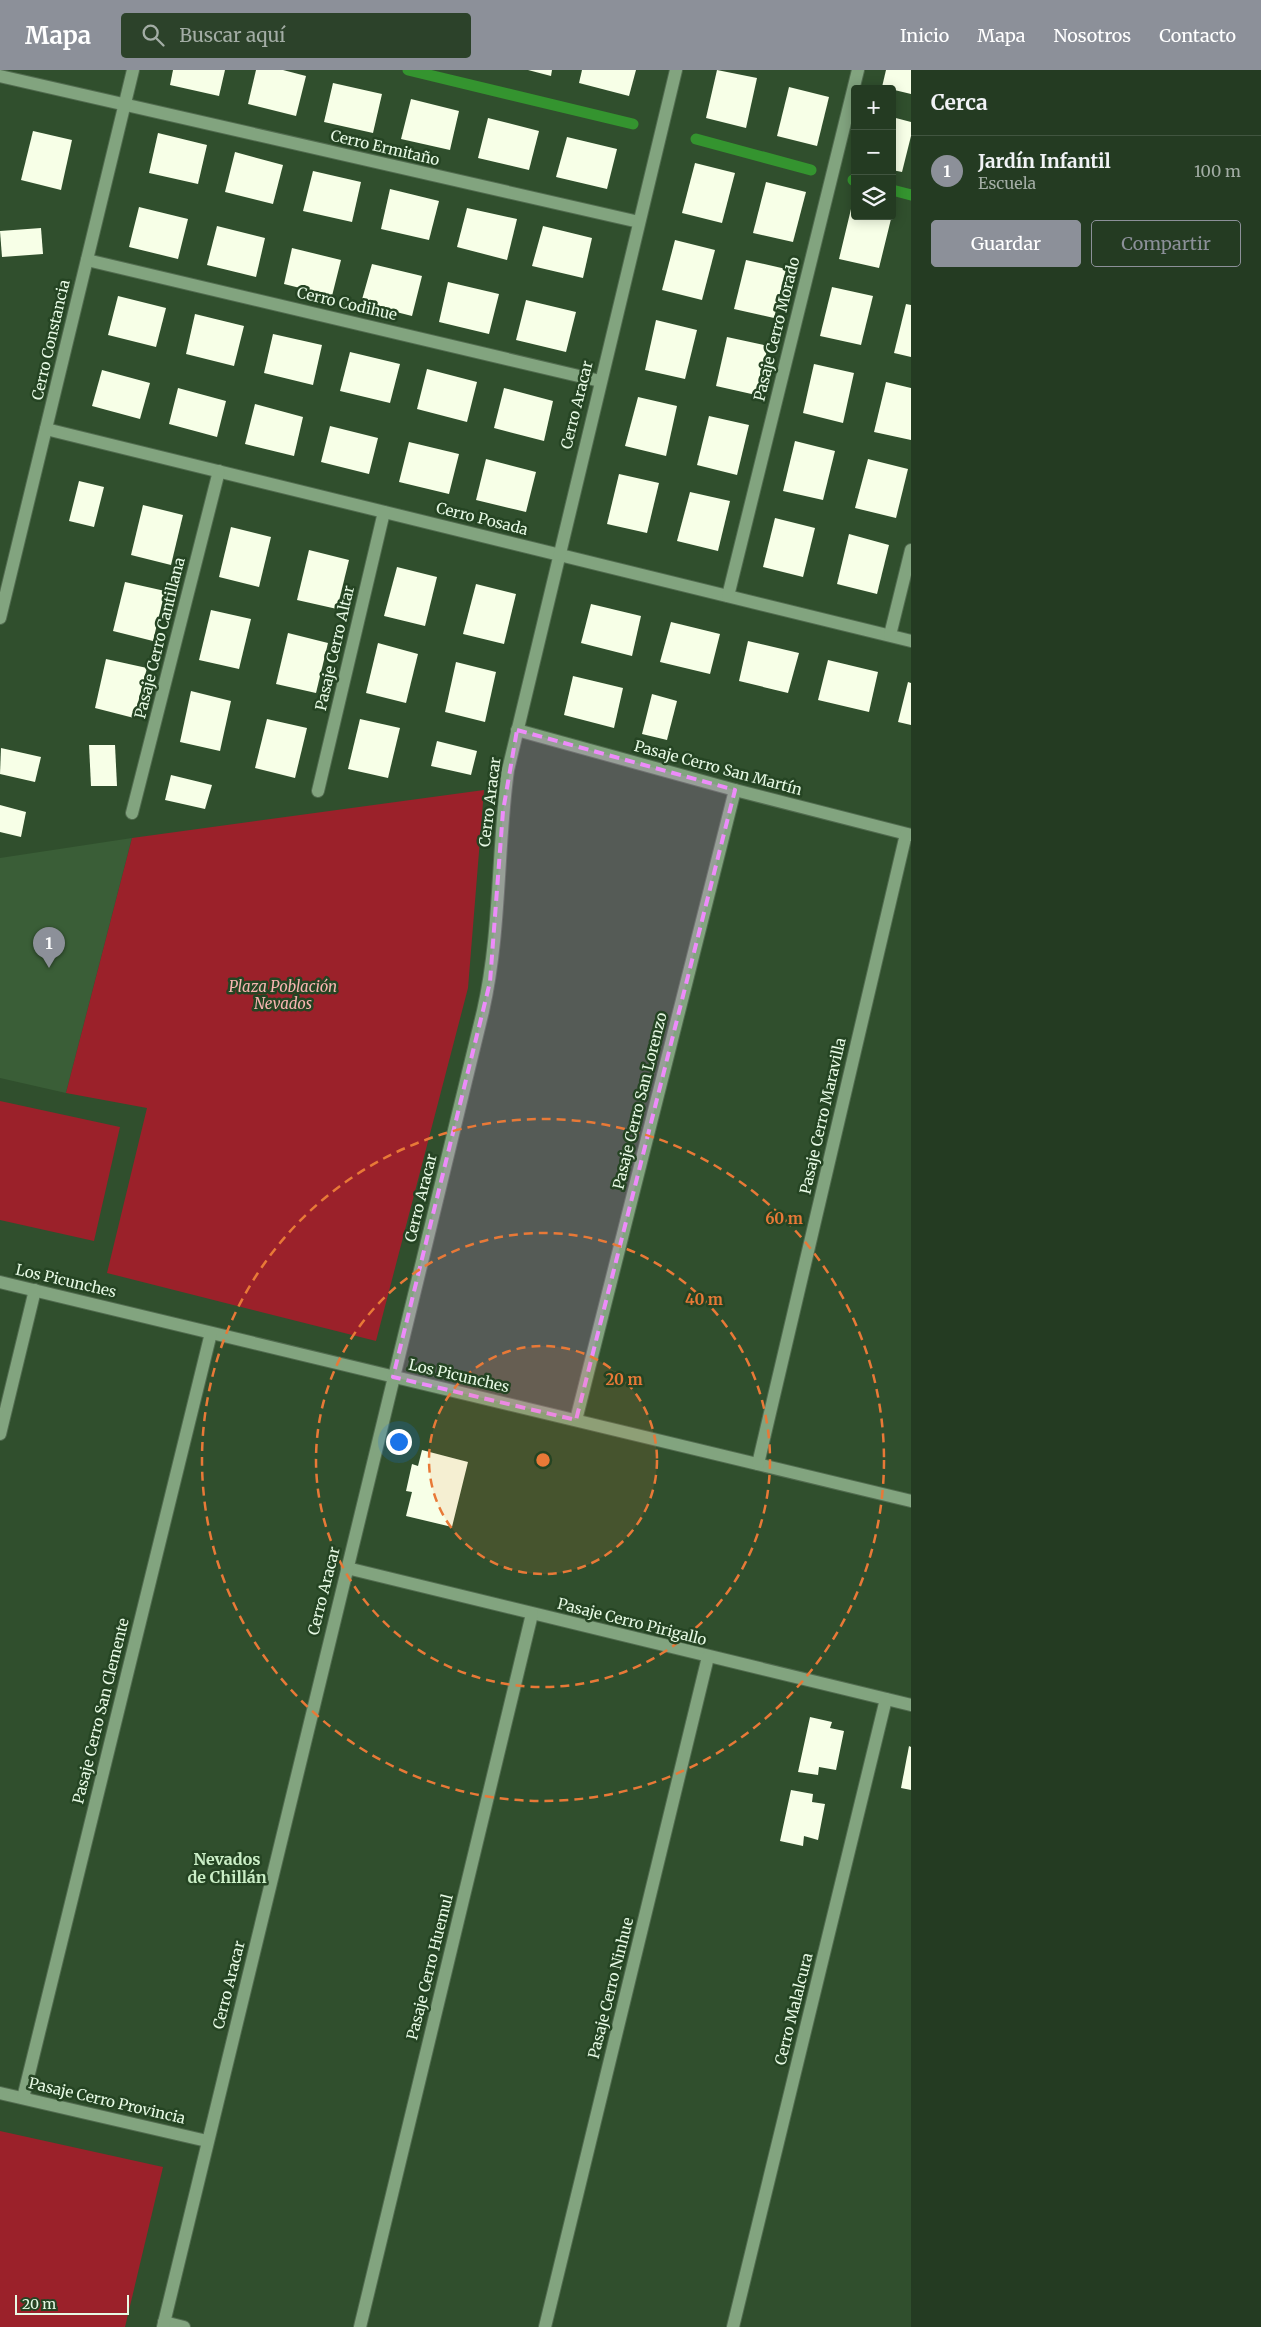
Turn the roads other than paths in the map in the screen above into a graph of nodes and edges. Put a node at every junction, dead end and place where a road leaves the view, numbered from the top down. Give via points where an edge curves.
1 (133, 70) edge
2 (676, 70) edge
3 (858, 70) edge
4 (0, 76) edge
5 (124, 106) junction
6 (639, 222) junction
7 (87, 260) junction
8 (600, 381) junction
9 (46, 429) junction
10 (219, 472) junction
11 (384, 512) junction
12 (911, 550) edge
13 (558, 555) junction
14 (728, 596) junction
15 (0, 618) edge
16 (890, 635) junction
17 (911, 640) edge
18 (517, 730) junction
19 (735, 790) junction
20 (318, 791) dead end
21 (132, 813) dead end
22 (909, 835) edge
23 (0, 1282) edge
24 (35, 1290) junction
25 (211, 1332) junction
26 (393, 1377) junction
27 (576, 1420) junction
28 (0, 1434) edge
29 (758, 1464) junction
30 (911, 1501) edge
31 (347, 1568) junction
32 (532, 1614) junction
33 (708, 1657) junction
34 (886, 1699) junction
35 (911, 1705) edge
36 (0, 2092) edge
37 (23, 2098) junction
38 (208, 2141) junction
39 (163, 2325) edge
40 (184, 2327) edge
41 (360, 2327) edge
42 (544, 2327) edge
43 (733, 2327) edge

1 - 5 street, Cerro Constancia
2 - 6 street, Cerro Aracar
3 - 14 street, Pasaje Cerro Morado
4 - 5 street, Cerro Ermitaño
5 - 6 street, Cerro Ermitaño
5 - 7 street, Cerro Constancia
6 - 8 street, Cerro Aracar
7 - 8 street, Cerro Codihue
7 - 9 street, Cerro Constancia
8 - 13 street, Cerro Aracar
9 - 10 street, Cerro Posada
9 - 15 street, Cerro Constancia
10 - 11 street, Cerro Posada
10 - 21 street, Pasaje Cerro Cantillana
11 - 13 street, Cerro Posada
11 - 20 street, Pasaje Cerro Altar
12 - 16 street
13 - 14 street, Cerro Posada
13 - 18 street, Cerro Aracar
14 - 16 street, Cerro Posada
16 - 17 street, Cerro Posada
18 - 19 street, Pasaje Cerro San Martín
18 - 26 street, Cerro Aracar via 502,811 490,982
19 - 22 street, Pasaje Cerro San Martín
19 - 27 street, Pasaje Cerro San Lorenzo
22 - 29 street, Pasaje Cerro Maravilla
23 - 24 street, Los Picunches
24 - 25 street, Los Picunches
24 - 28 street
25 - 26 street, Los Picunches
25 - 37 street, Pasaje Cerro San Clemente
26 - 27 street, Los Picunches
26 - 31 street, Cerro Aracar
27 - 29 street, Los Picunches
29 - 30 street, Los Picunches
31 - 32 street, Pasaje Cerro Pirigallo
31 - 38 street, Cerro Aracar
32 - 33 street, Pasaje Cerro Pirigallo
32 - 41 street, Pasaje Cerro Huemul
33 - 34 street, Pasaje Cerro Pirigallo
33 - 42 street, Pasaje Cerro Ninhue
34 - 35 street, Pasaje Cerro Pirigallo
34 - 43 street, Cerro Malalcura
36 - 37 street, Pasaje Cerro Provincia
37 - 38 street, Pasaje Cerro Provincia
38 - 39 street, Cerro Aracar
39 - 40 street

